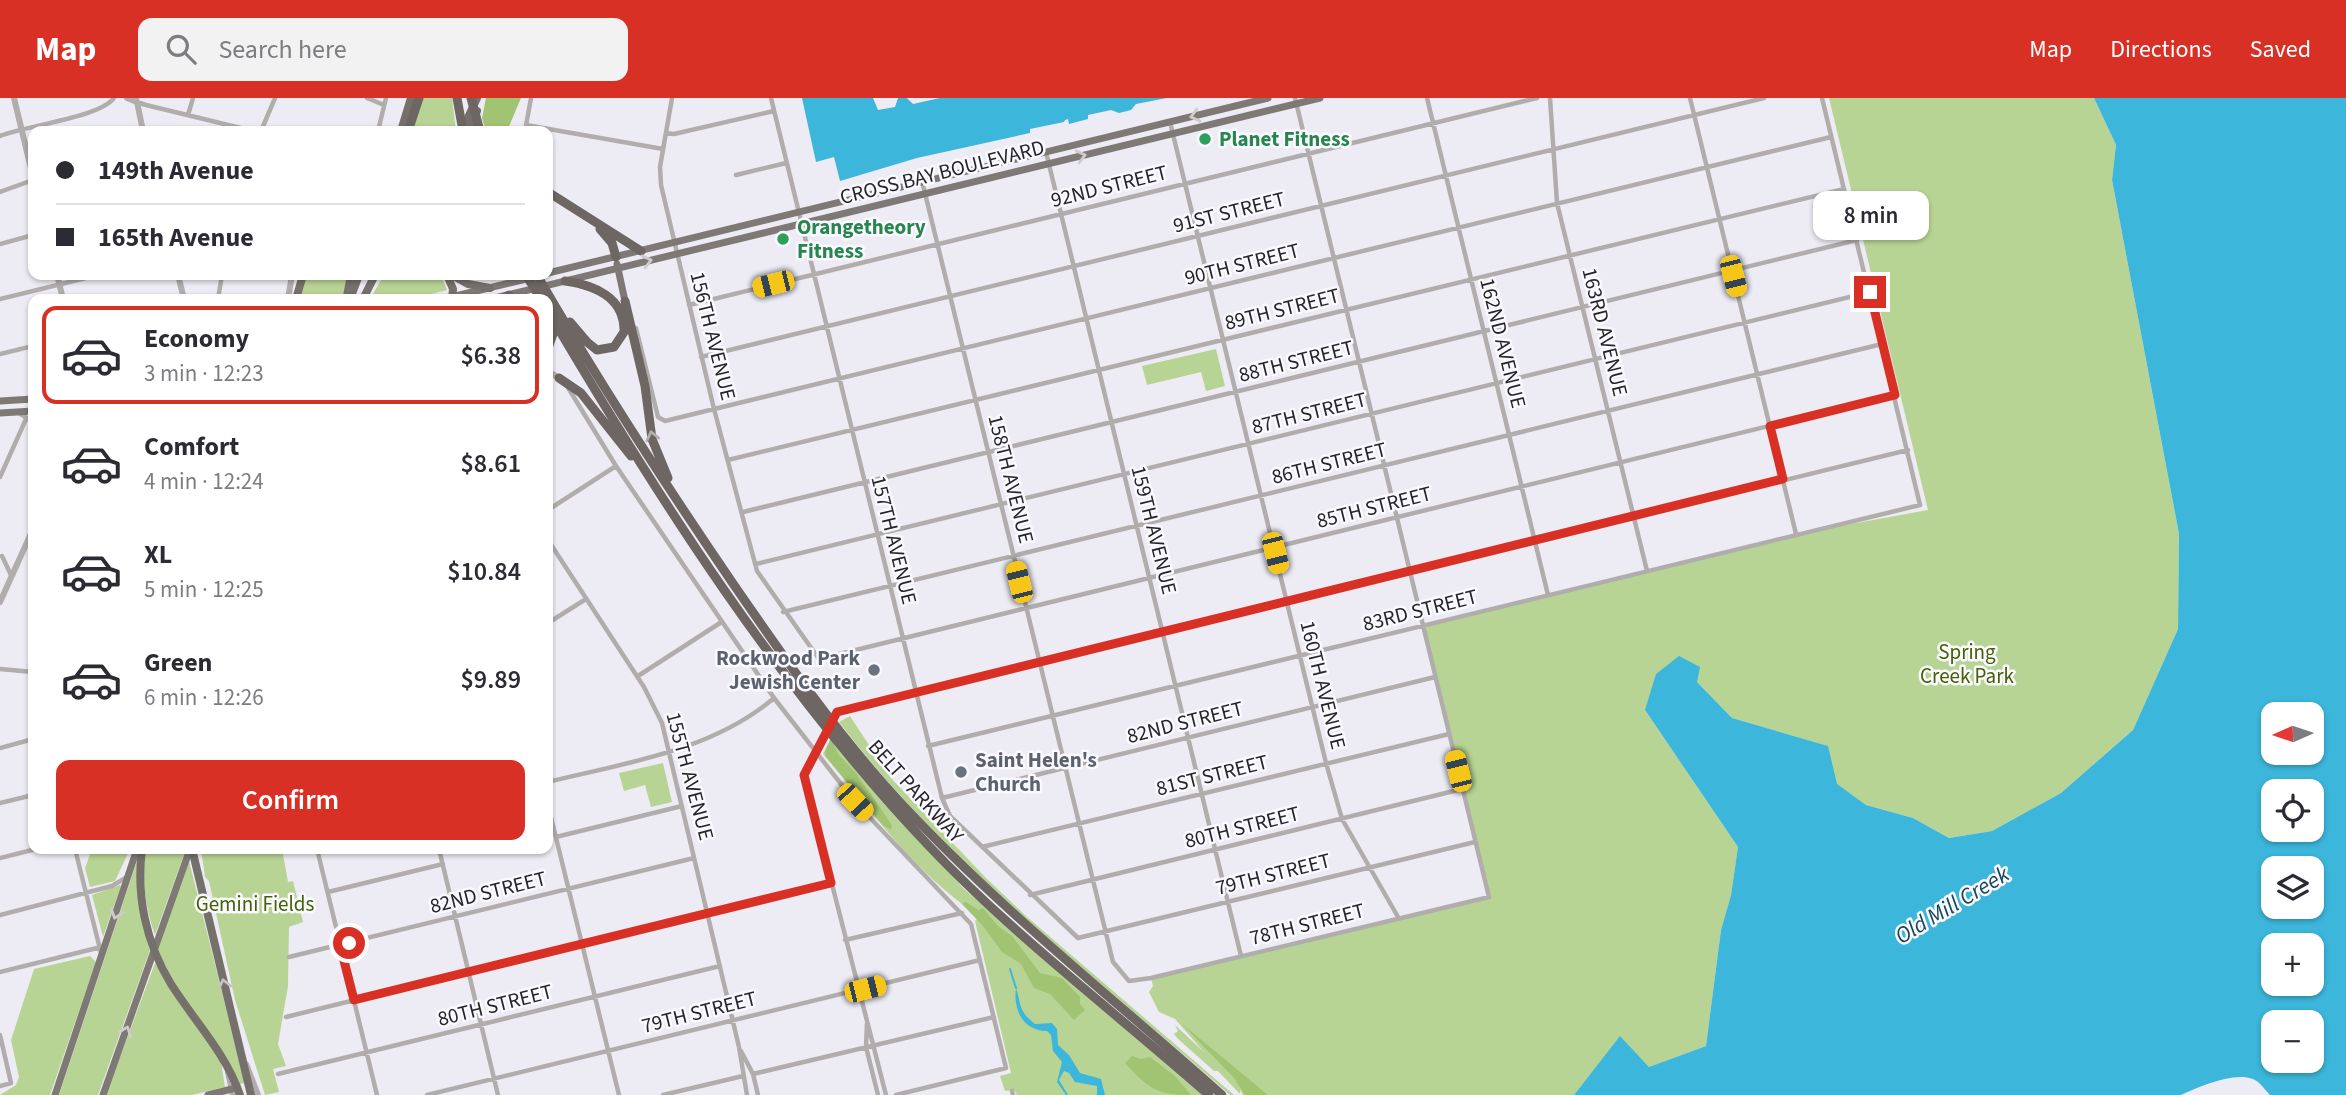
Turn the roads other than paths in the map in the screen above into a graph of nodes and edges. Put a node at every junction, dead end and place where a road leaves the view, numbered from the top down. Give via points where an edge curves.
1 (14, 98) edge
2 (114, 98) edge
3 (127, 98) edge
4 (193, 98) edge
5 (275, 98) edge
6 (367, 98) edge
7 (386, 98) edge
8 (411, 98) edge
9 (419, 98) edge
10 (457, 98) edge
11 (469, 98) edge
12 (531, 98) edge
13 (672, 98) edge
14 (771, 98) edge
15 (1268, 98) edge
16 (1320, 98) edge
17 (1427, 98) edge
18 (1538, 98) edge
19 (1550, 98) edge
20 (1690, 98) edge
21 (1764, 98) edge
22 (1822, 98) edge
23 (137, 100) edge
24 (478, 100) edge
25 (1296, 101) edge
26 (384, 105) junction
27 (774, 111) junction
28 (188, 115) junction
29 (1694, 115) junction
30 (1170, 122) junction
31 (1433, 123) junction
32 (28, 126) edge
33 (30, 126) edge
34 (142, 126) edge
35 (233, 126) edge
36 (263, 126) edge
37 (379, 126) edge
38 (403, 126) edge
39 (410, 126) edge
40 (465, 126) edge
41 (467, 126) edge
42 (469, 126) edge
43 (478, 126) edge
44 (525, 126) edge
45 (21, 128) junction
46 (553, 132) edge
47 (666, 133) junction
48 (1173, 134) junction
49 (0, 136) edge
50 (1831, 136) junction
51 (663, 149) junction
52 (1553, 149) junction
53 (1046, 152) junction
54 (1309, 153) junction
55 (28, 158) edge
56 (786, 163) junction
57 (1049, 164) junction
58 (1706, 167) junction
59 (736, 175) dead end
60 (1446, 175) junction
61 (28, 181) edge
62 (922, 181) junction
63 (1185, 184) junction
64 (1844, 189) junction
65 (0, 192) edge
66 (553, 195) edge
67 (925, 195) junction
68 (1557, 203) junction
69 (1322, 205) junction
70 (798, 212) junction
71 (1061, 214) junction
72 (585, 216) junction
73 (1719, 219) junction
74 (800, 224) junction
75 (1458, 227) junction
76 (28, 236) edge
77 (1198, 236) junction
78 (732, 240) junction
79 (1857, 240) junction
80 (674, 243) junction
81 (0, 244) edge
82 (937, 244) junction
83 (641, 251) junction
84 (676, 253) junction
85 (1570, 255) junction
86 (616, 257) junction
87 (1334, 257) junction
88 (1074, 266) junction
89 (618, 268) junction
90 (1732, 271) junction
91 (553, 273) edge
92 (813, 274) junction
93 (1471, 279) junction
94 (58, 280) edge
95 (76, 280) edge
96 (460, 280) edge
97 (520, 280) edge
98 (564, 282) junction
99 (59, 284) junction
100 (490, 288) junction
101 (1210, 288) junction
102 (1870, 292) junction
103 (62, 294) edge
104 (471, 294) edge
105 (516, 294) edge
106 (553, 295) edge
107 (950, 296) junction
108 (0, 299) edge
109 (553, 299) edge
110 (625, 301) junction
111 (689, 305) junction
112 (1582, 307) junction
113 (1347, 310) junction
114 (1086, 318) junction
115 (553, 319) edge
116 (1745, 323) junction
117 (825, 327) junction
118 (1484, 331) junction
119 (1223, 340) junction
120 (1882, 344) junction
121 (28, 347) edge
122 (962, 348) junction
123 (0, 354) edge
124 (701, 357) junction
125 (1595, 359) junction
126 (1359, 361) junction
127 (1099, 370) junction
128 (553, 374) edge
129 (1757, 375) junction
130 (559, 378) junction
131 (838, 379) junction
132 (1496, 383) junction
133 (1236, 391) junction
134 (1895, 395) junction
135 (28, 400) edge
136 (975, 400) junction
137 (0, 401) edge
138 (714, 409) junction
139 (28, 411) edge
140 (1608, 411) junction
141 (18, 412) junction
142 (0, 413) edge
143 (1372, 414) junction
144 (26, 419) joint
145 (1112, 422) junction
146 (1770, 426) junction
147 (851, 430) junction
148 (1509, 435) junction
149 (1248, 444) junction
150 (1908, 450) junction
151 (988, 452) junction
152 (728, 460) junction
153 (1621, 463) junction
154 (1385, 465) junction
155 (616, 466) junction
156 (1125, 474) junction
157 (0, 477) edge
158 (1783, 479) junction
159 (863, 482) junction
160 (1521, 487) junction
161 (1261, 496) junction
162 (1001, 504) junction
163 (553, 507) edge
164 (670, 507) junction
165 (743, 512) junction
166 (1397, 517) junction
167 (1634, 517) junction
168 (690, 520) junction
169 (1137, 526) junction
170 (876, 534) junction
171 (1796, 534) junction
172 (28, 540) edge
173 (1535, 541) junction
174 (25, 547) junction
175 (28, 548) edge
176 (553, 548) edge
177 (1273, 548) junction
178 (2, 556) dead end
179 (1013, 556) junction
180 (756, 564) junction
181 (1411, 571) junction
182 (1647, 571) junction
183 (12, 576) junction
184 (1150, 578) junction
185 (5, 583) edge
186 (889, 587) junction
187 (1548, 595) junction
188 (586, 599) junction
189 (0, 602) edge
190 (1287, 602) junction
191 (1026, 608) junction
192 (783, 612) junction
193 (553, 620) edge
194 (720, 623) junction
195 (1423, 625) junction
196 (1163, 632) junction
197 (901, 638) junction
198 (1300, 656) junction
199 (819, 659) joint
200 (1039, 662) junction
201 (0, 669) edge
202 (28, 672) edge
203 (638, 676) junction
204 (1435, 677) junction
205 (1176, 686) junction
206 (915, 692) junction
207 (774, 698) junction
208 (816, 706) junction
209 (1312, 707) junction
210 (1052, 716) junction
211 (835, 730) junction
212 (1449, 734) junction
213 (1189, 738) junction
214 (28, 740) edge
215 (928, 746) junction
216 (0, 748) edge
217 (816, 751) junction
218 (670, 752) junction
219 (1326, 763) junction
220 (1065, 768) junction
221 (553, 781) edge
222 (1462, 789) junction
223 (1202, 794) junction
224 (28, 796) edge
225 (942, 798) junction
226 (0, 803) edge
227 (682, 806) junction
228 (1342, 819) junction
229 (553, 824) edge
230 (1078, 824) junction
231 (556, 836) junction
232 (1475, 842) junction
233 (982, 847) junction
234 (1216, 849) junction
235 (28, 851) edge
236 (76, 854) edge
237 (135, 854) edge
238 (142, 854) edge
239 (189, 854) edge
240 (192, 854) edge
241 (318, 854) edge
242 (440, 854) edge
243 (0, 858) edge
244 (694, 858) junction
245 (443, 864) junction
246 (1368, 867) junction
247 (128, 877) junction
248 (1092, 880) junction
249 (831, 883) junction
250 (569, 888) junction
251 (86, 892) junction
252 (328, 892) junction
253 (1030, 895) junction
254 (1228, 902) junction
255 (962, 913) junction
256 (708, 914) junction
257 (0, 915) edge
258 (456, 916) junction
259 (1398, 917) junction
260 (1105, 931) junction
261 (1078, 938) joint
262 (845, 940) junction
263 (584, 944) junction
264 (340, 945) junction
265 (102, 947) junction
266 (1241, 956) junction
267 (289, 957) dead end
268 (980, 960) junction
269 (720, 966) junction
270 (0, 972) edge
271 (470, 972) junction
272 (1132, 981) joint
273 (859, 990) junction
274 (596, 997) junction
275 (354, 1000) junction
276 (286, 1017) dead end
277 (994, 1017) junction
278 (732, 1019) junction
279 (867, 1022) junction
280 (482, 1025) junction
281 (0, 1036) edge
282 (874, 1045) junction
283 (739, 1047) junction
284 (866, 1047) junction
285 (240, 1050) junction
286 (608, 1052) junction
287 (367, 1053) junction
288 (278, 1074) dead end
289 (752, 1074) junction
290 (743, 1076) junction
291 (494, 1079) junction
292 (0, 1086) edge
293 (236, 1092) edge
294 (55, 1095) edge
295 (103, 1095) edge
296 (208, 1095) edge
297 (251, 1095) edge
298 (258, 1095) edge
299 (377, 1095) edge
300 (427, 1095) edge
301 (498, 1095) edge
302 (619, 1095) edge
303 (663, 1095) edge
304 (747, 1095) edge
305 (758, 1095) edge
306 (878, 1095) edge
307 (886, 1095) edge
308 (896, 1095) edge
309 (1209, 1095) edge
310 (1222, 1095) edge

1 - 45 street
2 - 33 street via 102,109
3 - 23 street
4 - 28 street
5 - 36 street
6 - 26 street
7 - 26 street
8 - 38 highway
9 - 39 highway
10 - 40 highway
11 - 41 highway
11 - 43 highway
12 - 44 street
13 - 47 street, 156TH AVENUE
14 - 27 street, 157TH AVENUE
15 -> 30 main road, CROSS BAY BOULEVARD
16 - 25 main road, CROSS BAY BOULEVARD
17 - 31 street, 162ND AVENUE
18 - 31 street, 92ND STREET
19 - 52 street, 163RD AVENUE
20 - 29 street
21 - 29 street, 91ST STREET
22 - 50 street
23 - 28 street
23 - 34 street
24 - 42 highway
25 - 48 main road, CROSS BAY BOULEVARD
25 - 54 street
26 - 37 street
27 - 47 street
27 - 56 street, 157TH AVENUE
28 - 35 street
29 - 52 street, 91ST STREET
29 - 58 street
30 - 48 street, 160TH AVENUE
30 - 53 main road, CROSS BAY BOULEVARD
31 - 54 street, 92ND STREET
31 - 60 street, 162ND AVENUE
32 - 45 street
45 - 49 street
45 - 55 street
46 - 51 street
47 - 51 street, 156TH AVENUE
57 -> 48 main road, CROSS BAY BOULEVARD
48 - 63 street, 160TH AVENUE
50 - 58 street, 90TH STREET
50 - 64 street
51 - 80 street, 156TH AVENUE via 661,180
52 - 60 street, 91ST STREET
52 - 68 street, 163RD AVENUE
53 - 57 street, 159TH AVENUE
53 - 62 main road, CROSS BAY BOULEVARD
54 - 63 street, 92ND STREET
54 - 69 street
56 - 59 street
56 - 70 street, 157TH AVENUE
57 - 67 main road, CROSS BAY BOULEVARD
57 - 71 street, 159TH AVENUE
58 - 68 street, 90TH STREET
58 - 73 street
60 - 69 street, 91ST STREET
60 - 75 street, 162ND AVENUE
61 - 65 street
62 - 67 street, 158TH AVENUE
62 - 70 main road, CROSS BAY BOULEVARD
63 - 71 street, 92ND STREET
63 - 77 street, 160TH AVENUE
64 - 73 street, 89TH STREET
64 - 79 street
66 - 72 highway
67 - 74 main road, CROSS BAY BOULEVARD
67 - 82 street, 158TH AVENUE
68 - 75 street, 90TH STREET
68 - 85 street, 163RD AVENUE
69 - 77 street, 91ST STREET
69 - 87 street
70 - 74 street, 157TH AVENUE
70 - 78 main road via 790,221 736,235
70 - 80 main road, CROSS BAY BOULEVARD
71 - 82 street, 92ND STREET
71 - 88 street, 159TH AVENUE
72 - 83 highway
72 - 86 highway via 608,236
73 - 85 street, 89TH STREET
73 - 90 street
74 - 78 main road, CROSS BAY BOULEVARD
74 - 92 street, 157TH AVENUE
75 - 87 street, 90TH STREET
75 - 93 street, 162ND AVENUE
76 - 81 street
77 - 88 street, 91ST STREET
77 - 101 street, 160TH AVENUE
78 - 84 main road, CROSS BAY BOULEVARD
79 - 90 street, 88TH STREET
79 - 102 street
80 - 83 main road, CROSS BAY BOULEVARD
80 - 84 street, 156TH AVENUE
82 - 92 street, 92ND STREET
82 - 107 street, 158TH AVENUE
83 - 86 main road, CROSS BAY BOULEVARD
89 -> 84 main road, CROSS BAY BOULEVARD
84 - 111 street, 156TH AVENUE
85 - 93 street, 89TH STREET
85 - 112 street, 163RD AVENUE
86 - 89 main road
86 - 91 main road, CROSS BAY BOULEVARD
87 - 101 street, 90TH STREET
87 - 113 street
88 - 107 street, 91ST STREET
88 - 114 street, 159TH AVENUE
89 - 98 main road, CROSS BAY BOULEVARD
89 - 110 main road
90 - 112 street, 88TH STREET
90 - 116 street
92 - 111 street, 92ND STREET
92 - 117 street, 157TH AVENUE
93 - 113 street, 89TH STREET
93 - 118 street, 162ND AVENUE
94 - 99 street
95 - 99 street
96 - 100 highway
97 - 100 main road
98 - 105 main road, CROSS BAY BOULEVARD
98 - 106 highway via 593,286 612,299 624,326 617,345 603,350 592,347
99 - 103 street
99 - 108 street
100 - 104 main road
101 - 114 street, 90TH STREET
101 - 119 street, 160TH AVENUE
102 - 116 street, 87TH STREET
102 - 120 street
107 - 117 street, 91ST STREET
107 - 122 street, 158TH AVENUE
109 - 168 highway, BELT PARKWAY
110 - 138 street, 90TH STREET via 630,305 660,420
168 -> 110 highway via 653,444
111 - 124 street, 156TH AVENUE
112 - 118 street, 88TH STREET
112 - 125 street, 163RD AVENUE
113 - 119 street, 89TH STREET
113 - 126 street
114 - 122 street, 90TH STREET
114 - 127 street, 159TH AVENUE
115 - 164 highway, BELT PARKWAY
116 - 125 street, 87TH STREET
116 - 129 street
117 - 124 street, 91ST STREET
117 - 131 street, 157TH AVENUE
118 - 126 street, 88TH STREET
118 - 132 street, 162ND AVENUE
119 - 127 street, 89TH STREET
119 - 133 street, 160TH AVENUE
120 - 129 street, 86TH STREET
120 - 134 street
121 - 123 street
122 - 131 street, 90TH STREET
122 - 136 street, 158TH AVENUE
124 - 138 street, 156TH AVENUE
125 - 132 street, 87TH STREET
125 - 140 street, 163RD AVENUE
126 - 133 street, 88TH STREET
126 - 143 street
127 - 136 street, 89TH STREET
127 - 145 street, 159TH AVENUE
128 - 130 street
129 - 140 street, 86TH STREET
129 - 146 street
130 - 155 street
130 - 164 highway via 589,402
131 - 138 street, 90TH STREET
131 - 147 street, 157TH AVENUE
132 - 143 street, 87TH STREET
132 - 148 street, 162ND AVENUE
133 - 145 street, 88TH STREET
133 - 149 street, 160TH AVENUE
134 - 146 street, 85TH STREET
134 - 150 street
135 - 137 main road
136 - 147 street, 89TH STREET
136 - 151 street, 158TH AVENUE
138 - 152 street, 156TH AVENUE
139 - 141 main road
140 - 148 street, 86TH STREET
140 - 153 street, 163RD AVENUE
141 - 142 main road
141 - 144 street
143 - 149 street, 87TH STREET
143 - 154 street
144 - 157 street
145 - 151 street, 88TH STREET
145 - 156 street, 159TH AVENUE
146 - 153 street, 85TH STREET
146 - 158 street
147 - 152 street, 89TH STREET
147 - 159 street, 157TH AVENUE
148 - 154 street, 86TH STREET
148 - 160 street, 162ND AVENUE
149 - 156 street, 87TH STREET
149 - 161 street, 160TH AVENUE
150 - 158 street
150 - 171 street, 83RD STREET via 1920,505
151 - 159 street, 88TH STREET
151 - 162 street, 158TH AVENUE
152 - 165 street, 156TH AVENUE
153 - 160 street, 85TH STREET
153 - 167 street, 163RD AVENUE
154 - 161 street, 86TH STREET
154 - 166 street
155 - 163 street
155 - 194 street
156 - 162 street, 87TH STREET
156 - 169 street, 159TH AVENUE
158 - 167 street
158 - 171 street
159 - 165 street, 88TH STREET
159 - 170 street, 157TH AVENUE
160 - 166 street, 85TH STREET
160 - 173 street, 162ND AVENUE
161 - 169 street, 86TH STREET
161 - 177 street, 160TH AVENUE
162 - 170 street, 87TH STREET
162 - 179 street, 158TH AVENUE
164 - 208 highway, BELT PARKWAY via 752,627
165 - 180 street, 156TH AVENUE
166 - 177 street, 85TH STREET
166 - 181 street
167 - 173 street
167 - 182 street, 163RD AVENUE
168 - 208 highway, BELT PARKWAY
169 - 179 street, 86TH STREET
169 - 184 street, 159TH AVENUE
170 - 180 street, 87TH STREET
170 - 186 street, 157TH AVENUE
171 - 182 street, 83RD STREET
172 - 174 street
173 - 181 street
173 - 187 street, 162ND AVENUE
174 - 175 street
174 - 183 street
176 - 188 street, 155TH AVENUE
177 - 184 street, 85TH STREET
177 - 190 street, 160TH AVENUE
178 - 183 street
179 - 186 street, 86TH STREET
179 - 191 street, 158TH AVENUE
180 - 192 street, 156TH AVENUE
181 - 190 street
181 - 195 street
182 - 187 street, 83RD STREET
183 - 185 street
184 - 191 street, 85TH STREET
184 - 196 street, 159TH AVENUE
185 - 189 street
186 - 192 street, 86TH STREET
186 - 197 street, 157TH AVENUE
187 - 195 street, 83RD STREET
188 - 193 street
188 - 203 street, 155TH AVENUE
190 - 196 street
190 - 198 street, 160TH AVENUE
191 - 197 street, 85TH STREET
191 - 200 street, 158TH AVENUE
192 - 199 street, 156TH AVENUE
194 - 203 street
194 - 207 street
195 - 198 street, 83RD STREET
195 - 204 street
196 - 200 street
196 - 205 street, 159TH AVENUE
197 - 199 street, 85TH STREET
197 - 206 street, 157TH AVENUE
198 - 205 street, 83RD STREET
198 - 209 street, 160TH AVENUE
200 - 206 street
200 - 210 street, 158TH AVENUE
201 - 202 street
203 - 218 street, 155TH AVENUE via 657,710
204 - 209 street, 82ND STREET
204 - 212 street
205 - 210 street, 83RD STREET
205 - 213 street, 159TH AVENUE
206 - 215 street, 157TH AVENUE
206 - 217 street via 835,713
207 - 217 street
207 - 218 street via 716,735
208 - 211 highway, BELT PARKWAY
209 - 213 street, 82ND STREET
209 - 219 street, 160TH AVENUE
210 - 215 street, 83RD STREET
210 - 220 street, 158TH AVENUE
211 - 309 highway, BELT PARKWAY via 892,806 962,880
211 - 310 highway, BELT PARKWAY via 988,892
212 - 219 street, 81ST STREET
212 - 222 street
213 - 220 street, 82ND STREET
213 - 223 street, 159TH AVENUE
214 - 216 street
215 - 225 street, 157TH AVENUE
217 - 249 street via 804,775
217 - 255 street via 855,802
218 - 221 street
218 - 227 street, 155TH AVENUE
219 - 223 street, 81ST STREET
219 - 228 street, 160TH AVENUE
220 - 225 street, 82ND STREET
220 - 230 street, 158TH AVENUE
222 - 228 street, 80TH STREET
222 - 232 street
223 - 230 street, 81ST STREET
223 - 234 street, 159TH AVENUE
224 - 226 street
225 - 233 street, 157TH AVENUE via 950,816
227 - 231 street
227 - 244 street, 155TH AVENUE
228 - 234 street, 80TH STREET
228 - 246 street, 160TH AVENUE
229 - 231 street
230 - 233 street, 81ST STREET
230 - 248 street, 158TH AVENUE
231 - 250 street
232 - 246 street, 79TH STREET
232 - 259 street, 78TH STREET via 1489,897
233 - 253 street, 157TH AVENUE
234 - 248 street, 80TH STREET
234 - 254 street, 159TH AVENUE
235 - 243 street
236 - 251 street
237 - 247 main road
238 - 293 highway via 141,892 149,936 161,965 225,1060
295 -> 239 main road
285 -> 240 highway
241 - 252 street
242 - 245 street
244 - 250 street, 82ND STREET
244 - 256 street, 155TH AVENUE
245 - 252 street
245 - 258 street
246 - 254 street, 79TH STREET
246 - 259 street, 160TH AVENUE
247 - 251 street
247 -> 265 main road
248 - 253 street, 80TH STREET
248 - 260 street, 158TH AVENUE
249 - 256 street
249 - 262 street
250 - 258 street, 82ND STREET
250 - 263 street
251 - 257 street
251 - 265 street
252 - 264 street
253 - 261 street, 157TH AVENUE
254 - 260 street, 79TH STREET
254 - 266 street, 159TH AVENUE
255 - 262 street
255 - 268 street via 971,923
256 - 263 street
256 - 269 street, 155TH AVENUE
258 - 264 street, 82ND STREET
258 - 271 street
259 - 266 street, 78TH STREET
260 - 261 street, 79TH STREET
260 - 272 street, 158TH AVENUE via 1115,968
262 - 273 street
263 - 271 street
263 - 274 street
264 - 267 street, 82ND STREET
264 - 275 street
265 - 270 street
265 - 294 main road
266 - 272 street, 78TH STREET
268 - 273 street, 79TH STREET
268 - 277 street
269 - 274 street, 80TH STREET
269 - 278 street, 155TH AVENUE
271 - 275 street
271 - 280 street
273 - 278 street, 79TH STREET
273 - 279 street
274 - 280 street, 80TH STREET
274 - 286 street
275 - 276 street
275 - 287 street
277 - 282 street
277 - 308 street via 1006,1068
278 - 283 street, 155TH AVENUE
278 - 286 street, 79TH STREET
279 - 282 street
279 - 284 street
280 - 287 street, 80TH STREET
280 - 291 street
281 - 292 street via 11,1083
282 - 284 street
282 - 307 street
283 - 289 street, 155TH AVENUE
283 - 290 street, 155TH AVENUE
284 - 289 street
284 - 306 street
285 - 297 highway
285 - 298 street
286 - 291 street, 79TH STREET
286 - 302 street
287 - 288 street, 80TH STREET
287 - 299 street
289 - 305 street, 155TH AVENUE
290 - 303 street
290 - 304 street, 155TH AVENUE
291 - 300 street, 79TH STREET
291 - 301 street
293 - 296 main road

